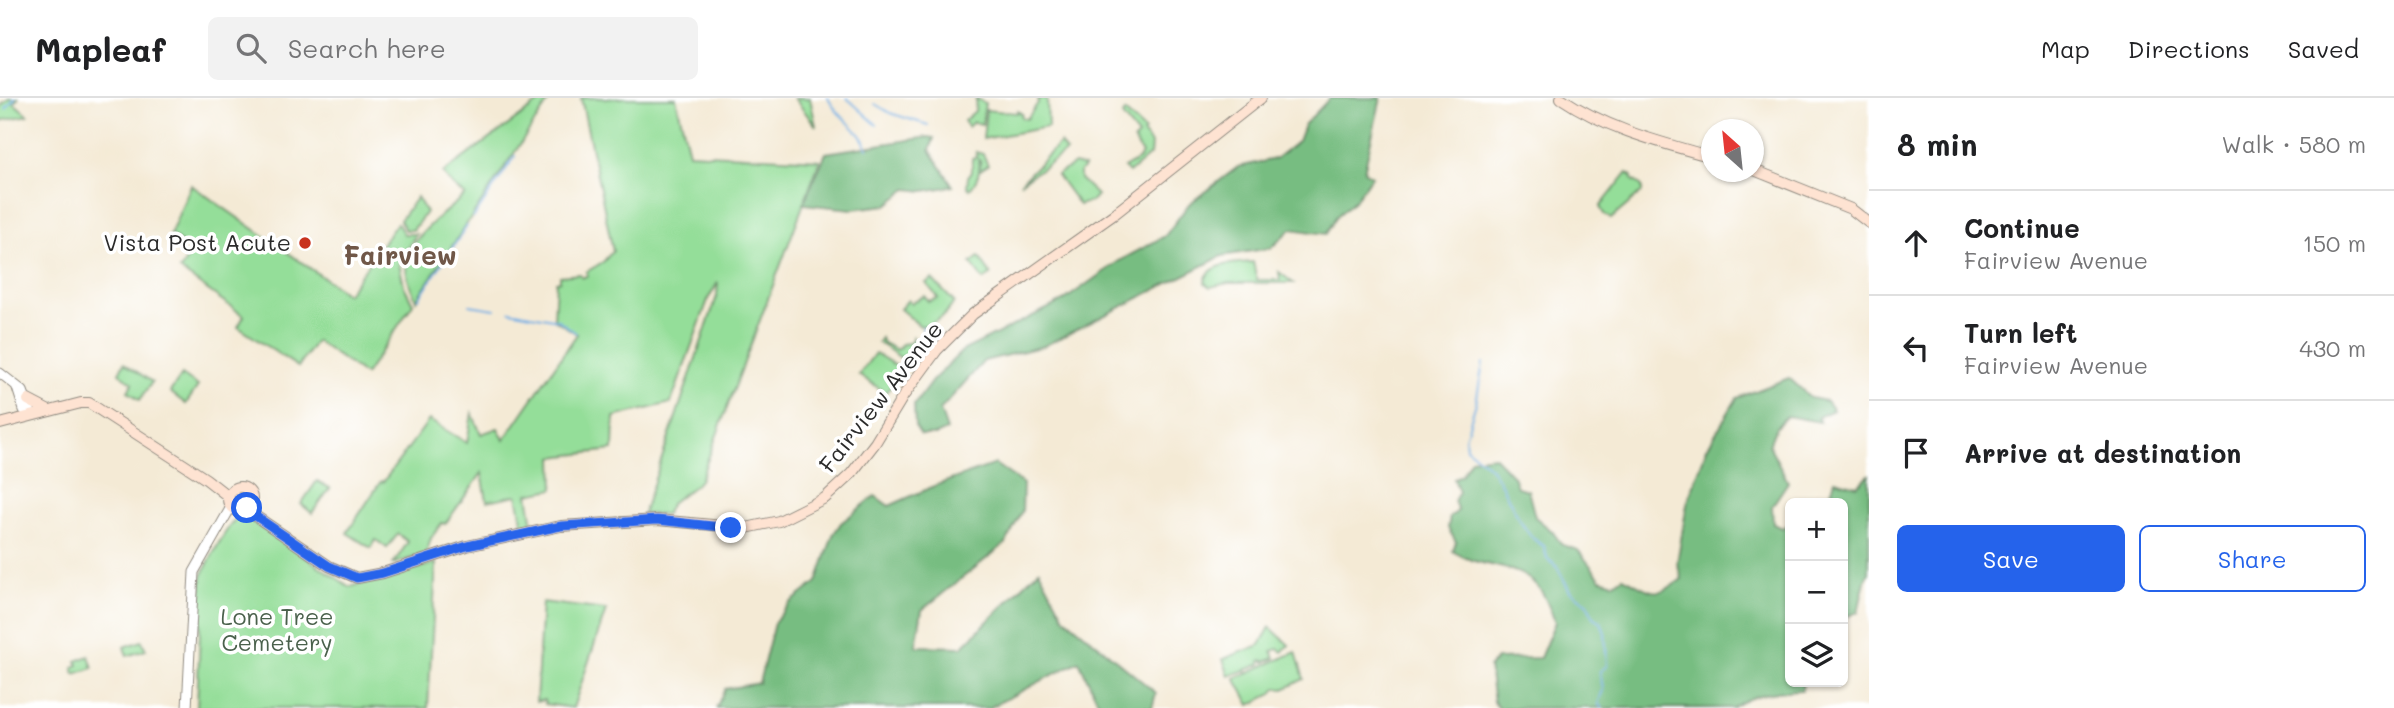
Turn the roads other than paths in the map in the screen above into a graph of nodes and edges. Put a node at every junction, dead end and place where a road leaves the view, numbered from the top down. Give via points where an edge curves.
1 (1261, 98) edge
2 (1561, 98) edge
3 (1701, 155) edge
4 (1764, 174) edge
5 (1869, 223) edge
6 (0, 373) edge
7 (17, 388) junction
8 (28, 400) junction
9 (50, 411) junction
10 (32, 415) junction
11 (0, 424) edge
12 (237, 503) junction
13 (187, 708) edge

1 - 12 main road, Fairview Avenue via 1113,215 972,314 920,372 851,474 825,498 779,521 746,528 657,520 561,526 467,546 357,578 329,566
2 - 3 main road via 1627,132
4 - 5 main road via 1851,209
6 - 7 street
7 - 8 street
7 - 10 street via 24,410
8 - 9 main road
8 - 10 street
9 - 10 main road
9 - 12 main road, Fairview Avenue via 89,403
10 - 11 main road
12 - 13 street via 194,572

